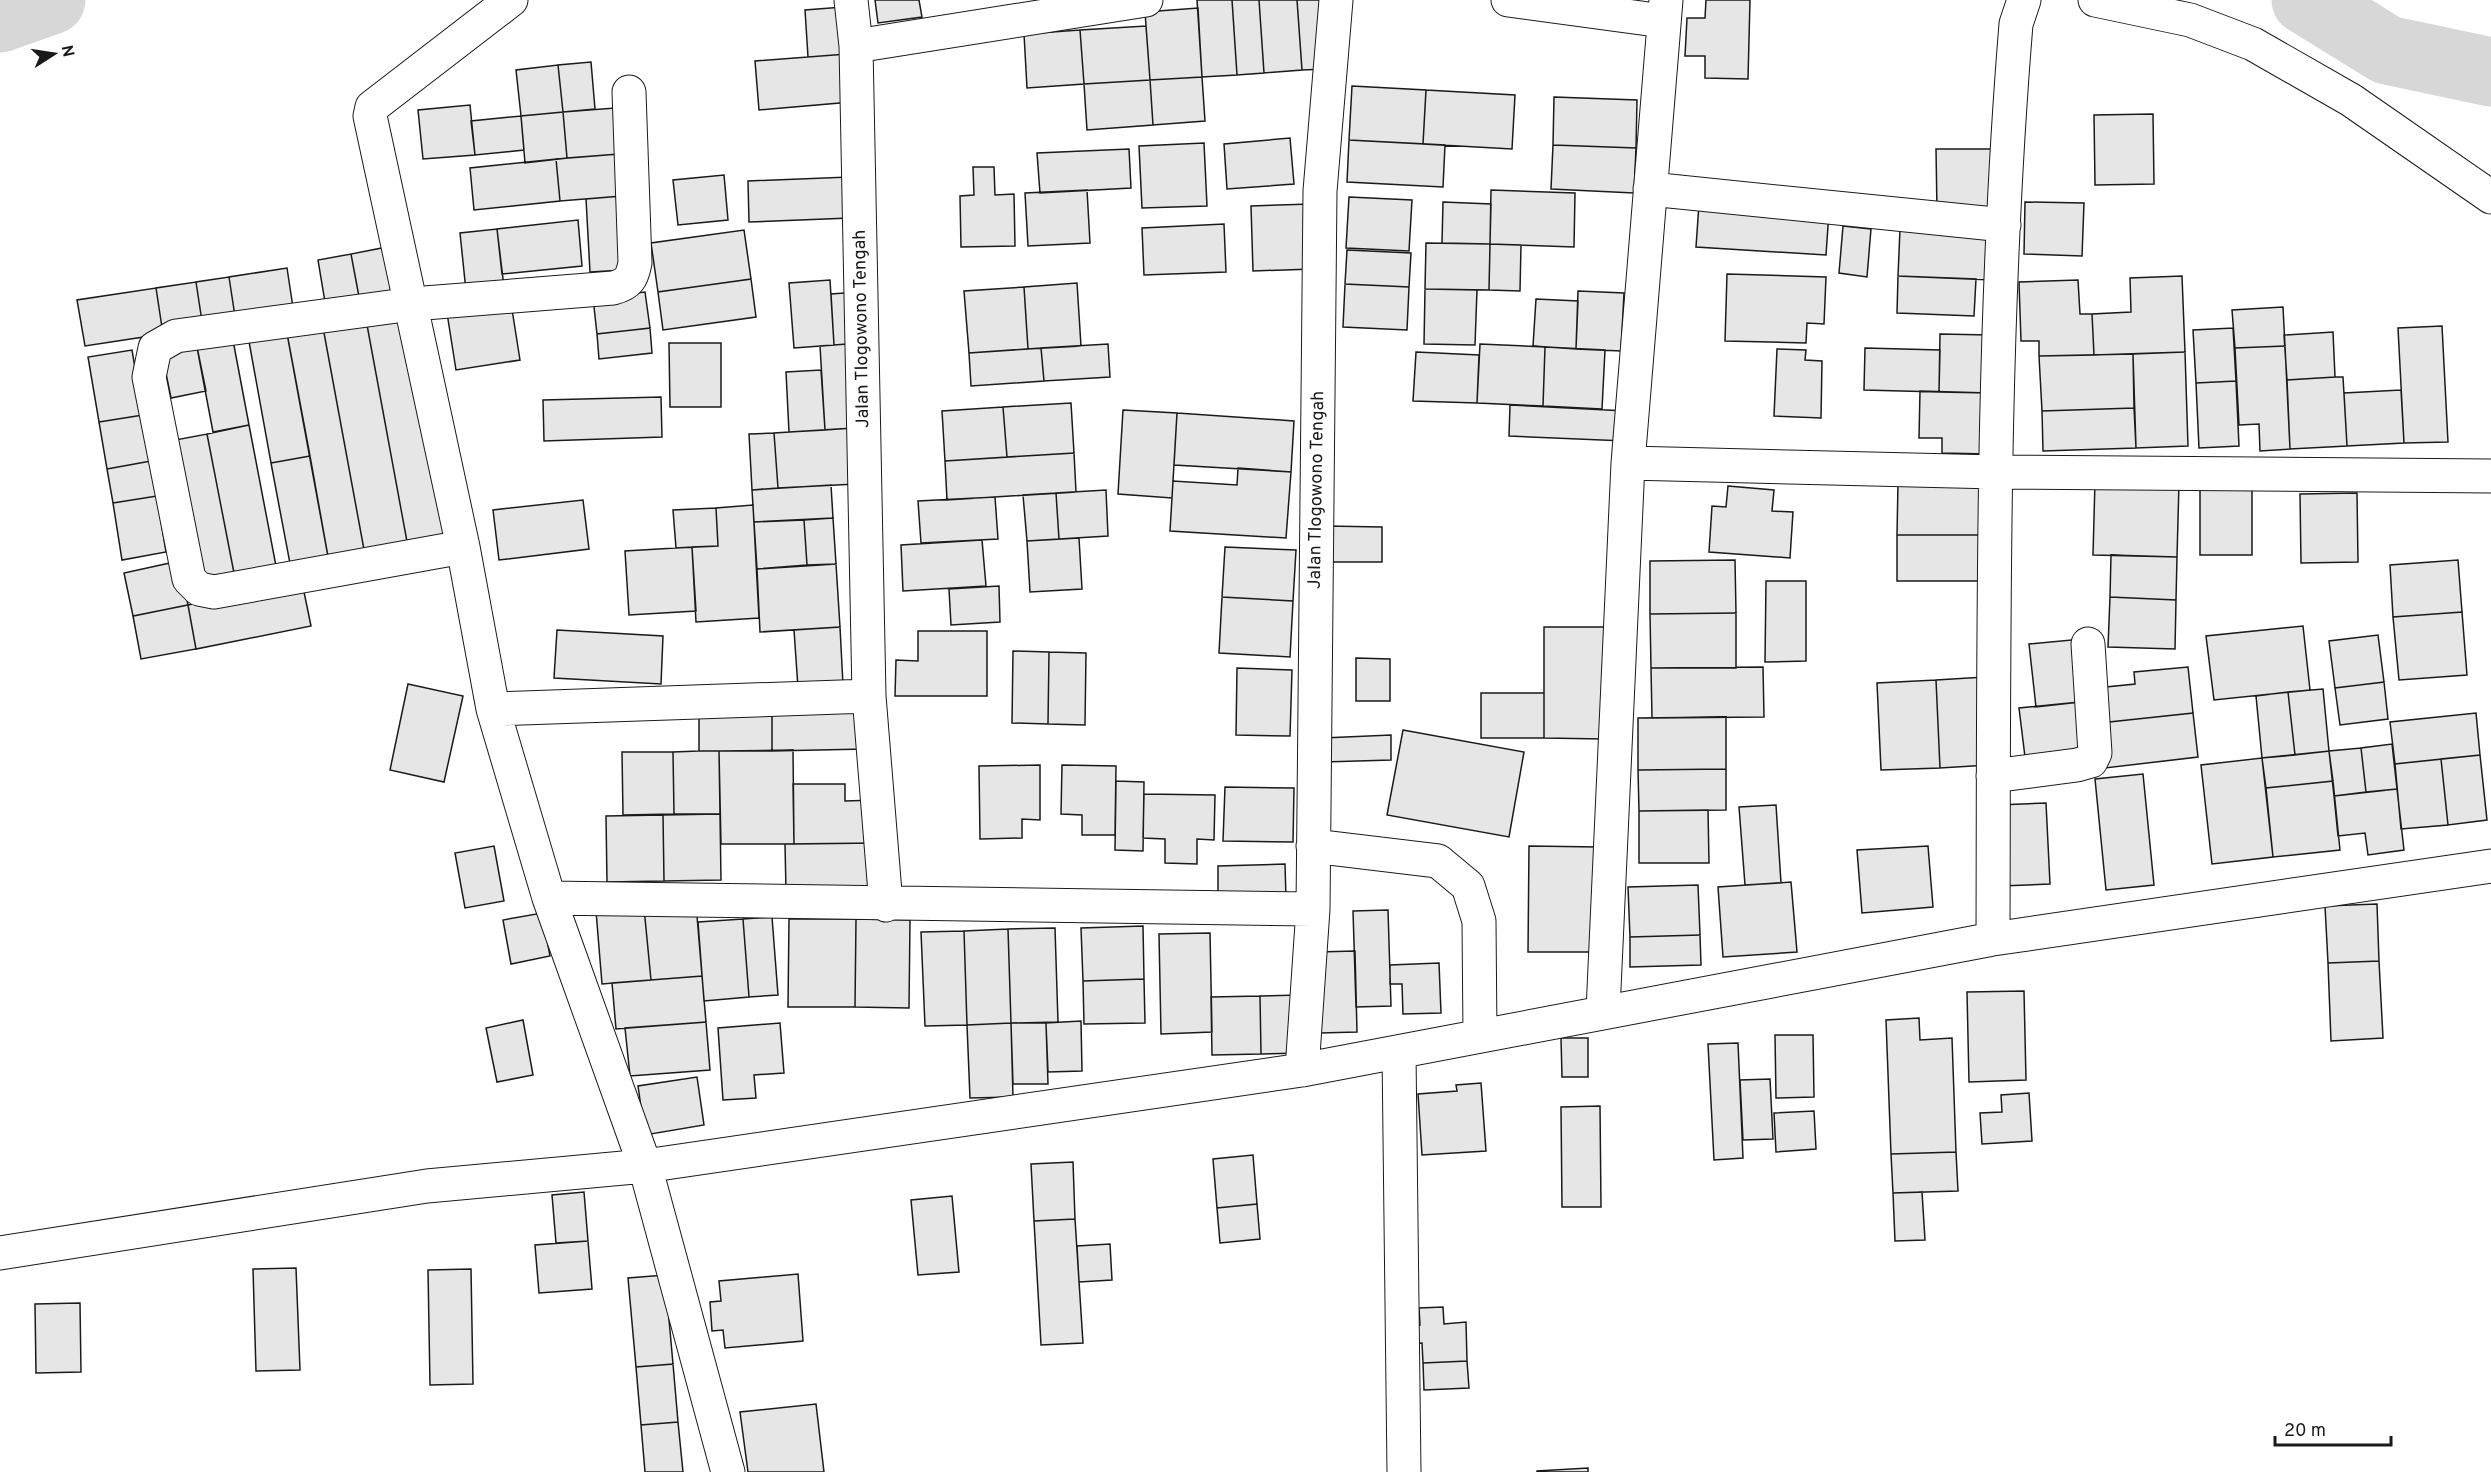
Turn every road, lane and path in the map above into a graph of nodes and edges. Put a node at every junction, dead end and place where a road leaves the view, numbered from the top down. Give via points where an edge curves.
1 (511, 0) edge
2 (851, 0) edge
3 (1146, 0) edge
4 (1336, 0) edge
5 (1508, 0) edge
6 (2024, 0) edge
7 (2095, 0) edge
8 (1664, 11) edge
9 (856, 46) junction
10 (628, 92) dead end
11 (1650, 189) junction
12 (2491, 197) edge
13 (2004, 225) junction
14 (412, 304) junction
15 (1628, 463) junction
16 (1996, 472) junction
17 (2491, 476) edge
18 (464, 548) junction
19 (2088, 644) dead end
20 (869, 696) junction
21 (493, 709) junction
22 (1993, 776) junction
23 (1313, 846) junction
24 (2491, 866) edge
25 (549, 898) junction
26 (886, 905) junction
27 (1313, 909) junction
28 (1993, 939) junction
29 (1603, 1011) junction
30 (1480, 1036) junction
31 (1399, 1053) junction
32 (1302, 1070) junction
33 (645, 1166) junction
34 (0, 1253) edge
35 (728, 1472) edge
36 (1404, 1472) edge

1 - 14 street via 372,107 371,126
2 - 9 street, Jalan Tlogowono Tengah
3 - 9 street
4 - 23 street, Jalan Tlogowono Tengah via 1320,191
5 - 8 street
6 - 13 street via 2016,24
7 - 12 street via 2190,20 2253,44 2351,100
8 - 11 street
9 - 20 street, Jalan Tlogowono Tengah
10 - 14 street via 635,263 626,285
11 - 13 street
11 - 15 street
13 - 16 street
14 - 18 street
14 - 18 street via 176,336 154,348 149,377 189,579 198,589 214,592
15 - 16 street
15 - 29 street
16 - 17 street
16 - 22 street
18 - 21 street
19 - 22 street via 2096,753 2091,761
20 - 21 street
20 - 26 street, Jalan Tlogowono Tengah
21 - 25 street
22 - 28 street
23 - 27 street, Jalan Tlogowono Tengah
23 - 30 street via 1438,861 1467,886 1479,921
24 - 28 street
25 - 26 street
25 - 33 street
26 - 27 street
27 - 32 street, Jalan Tlogowono Tengah
28 - 29 street
29 - 30 street
30 - 31 street
31 - 32 street
31 - 36 street
32 - 33 street
33 - 34 street via 427,1186
33 - 35 street

